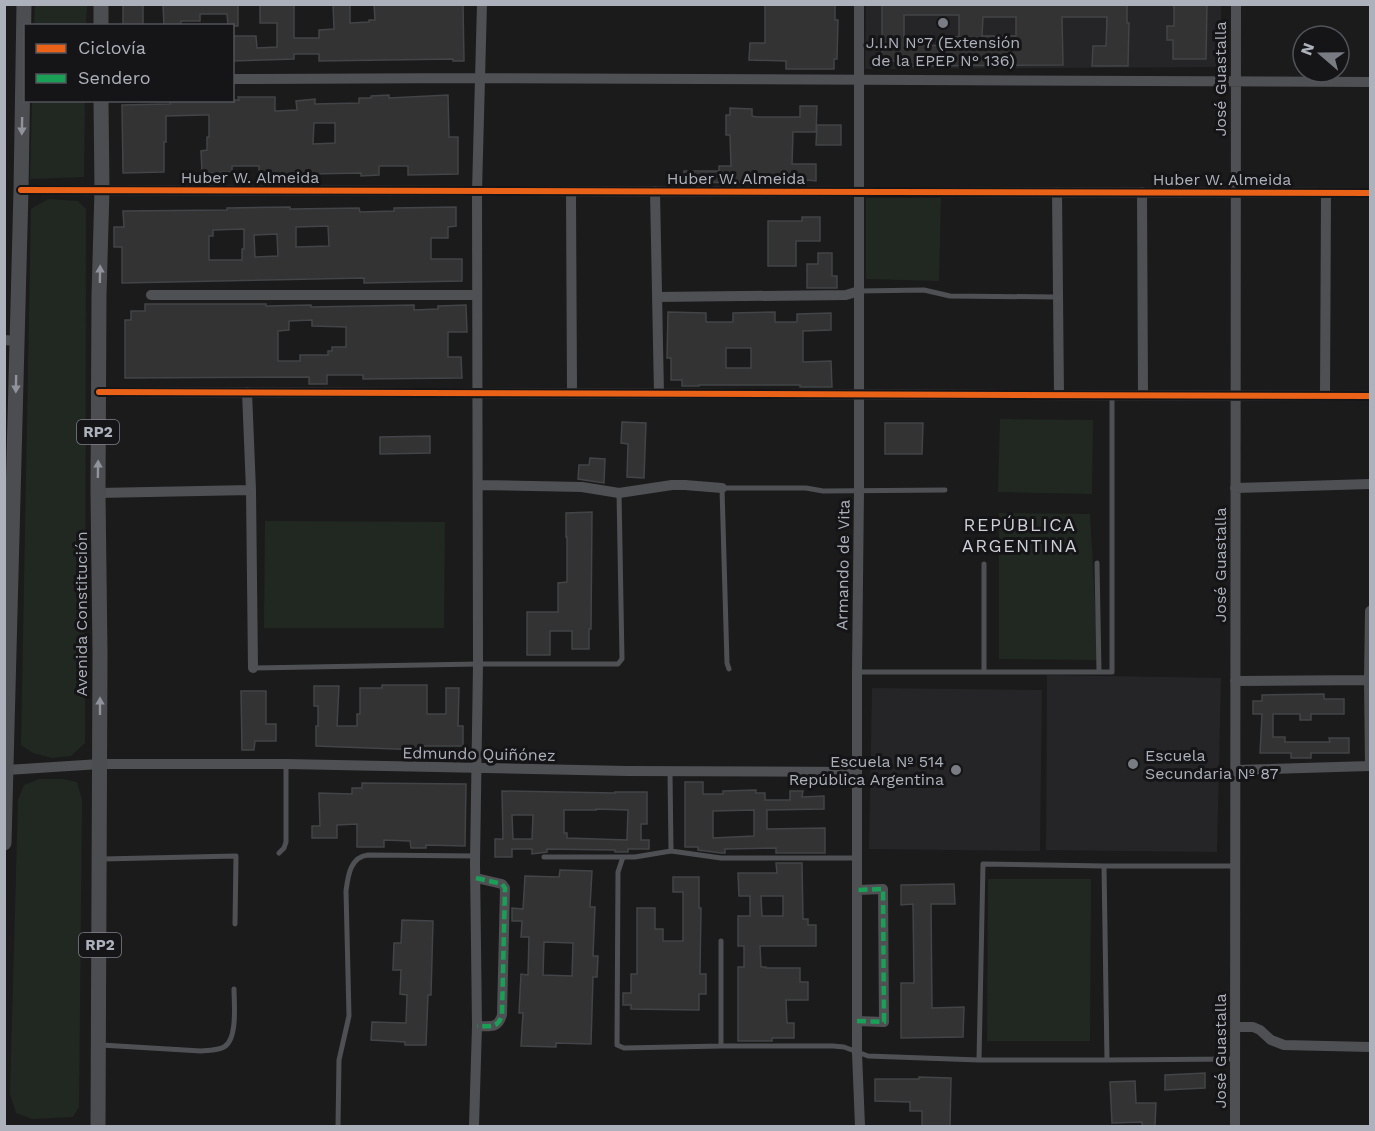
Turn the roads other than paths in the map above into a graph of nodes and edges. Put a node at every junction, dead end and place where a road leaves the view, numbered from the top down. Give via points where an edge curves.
1 (24, 4) edge
2 (101, 4) edge
3 (482, 4) edge
4 (859, 4) edge
5 (1236, 4) edge
6 (101, 24) edge
7 (480, 78) junction
8 (234, 79) edge
9 (858, 79) junction
10 (1235, 81) junction
11 (1371, 82) edge
12 (101, 102) edge
13 (21, 190) junction
14 (102, 190) junction
15 (477, 191) junction
16 (571, 191) junction
17 (656, 191) junction
18 (859, 192) junction
19 (1057, 192) junction
20 (1142, 192) junction
21 (1235, 193) junction
22 (1326, 193) junction
23 (1371, 193) edge
24 (859, 291) junction
25 (151, 295) dead end
26 (477, 295) junction
27 (657, 297) junction
28 (1057, 297) junction
29 (11, 341) edge
30 (99, 392) junction
31 (247, 392) junction
32 (477, 393) junction
33 (572, 393) junction
34 (659, 394) junction
35 (858, 394) junction
36 (1059, 395) junction
37 (1112, 395) junction
38 (1143, 395) junction
39 (1235, 396) junction
40 (1325, 396) junction
41 (1371, 396) edge
42 (1371, 484) edge
43 (478, 485) junction
44 (722, 488) junction
45 (1235, 488) junction
46 (251, 490) junction
47 (945, 490) dead end
48 (859, 491) junction
49 (98, 493) junction
50 (619, 493) junction
51 (1097, 563) dead end
52 (984, 564) dead end
53 (1371, 611) edge
54 (478, 664) junction
55 (253, 668) joint
56 (729, 669) dead end
57 (856, 672) junction
58 (984, 672) junction
59 (1099, 672) junction
60 (1370, 680) edge
61 (1235, 681) junction
62 (6, 711) edge
63 (100, 764) junction
64 (286, 764) junction
65 (1370, 766) edge
66 (476, 769) junction
67 (7, 770) junction
68 (1235, 770) junction
69 (670, 771) junction
70 (857, 772) junction
71 (4, 843) edge
72 (671, 851) junction
73 (279, 853) dead end
74 (476, 856) junction
75 (544, 857) dead end
76 (623, 857) junction
77 (857, 858) junction
78 (100, 859) junction
79 (1104, 866) junction
80 (1235, 866) junction
81 (476, 878) junction
82 (857, 890) junction
83 (235, 924) dead end
84 (720, 941) dead end
85 (234, 989) dead end
86 (857, 1021) junction
87 (477, 1026) junction
88 (1236, 1027) junction
89 (99, 1045) junction
90 (721, 1046) junction
91 (1371, 1047) edge
92 (857, 1053) junction
93 (1235, 1059) junction
94 (980, 1060) junction
95 (1107, 1060) junction
96 (98, 1126) edge
97 (338, 1126) edge
98 (474, 1126) edge
99 (860, 1126) edge
100 (1235, 1126) edge

1 -> 13 main road
2 - 6 main road
3 - 7 street
4 - 9 street, Armando de Vita
5 - 10 street, José Guastalla
7 - 8 street
7 - 9 street
7 - 15 street
9 - 10 street
9 - 18 street, Armando de Vita
10 - 11 street
10 - 21 street, José Guastalla
12 - 14 main road, Avenida Constitución / RP2
13 - 14 street, Huber W. Almeida
13 - 29 main road
14 - 15 street, Huber W. Almeida
30 -> 14 main road, Avenida Constitución / RP2
15 - 16 street, Huber W. Almeida
15 - 26 street
16 - 17 street, Huber W. Almeida
16 - 33 street
17 - 18 street, Huber W. Almeida
17 - 27 street
18 - 19 street, Huber W. Almeida
18 - 24 street, Armando de Vita
19 - 20 street, Huber W. Almeida
19 - 28 street
20 - 21 street, Huber W. Almeida
20 - 38 street
21 - 22 street, Huber W. Almeida
21 - 39 street, José Guastalla
22 - 23 street, Huber W. Almeida
22 - 40 street
24 - 27 street via 846,295
24 - 28 lane
24 - 35 street, Armando de Vita
25 - 26 street
26 - 32 street
27 - 34 street
28 - 36 street
29 -> 62 main road
30 - 31 street
49 -> 30 main road, Avenida Constitución / RP2
31 - 32 street
31 - 46 street
32 - 33 street
32 - 43 street
33 - 34 street
34 - 35 street
35 - 36 street
35 - 48 street, Armando de Vita
36 - 37 street
37 - 38 street
37 - 59 lane via 1112,672
38 - 39 street
39 - 40 street
39 - 45 street, José Guastalla
40 - 41 street
42 - 45 street
43 - 50 street via 582,487
43 - 54 street
44 - 48 lane
44 - 50 street via 685,485
44 - 56 lane
45 - 61 street, José Guastalla
46 - 49 street
46 - 55 street
47 - 48 lane
48 - 57 street, Armando de Vita
63 -> 49 main road, Avenida Constitución / RP2
50 - 54 lane via 622,659 618,664
51 - 59 lane
52 - 58 lane
53 - 60 street
54 - 55 lane
54 - 66 street
57 - 58 lane
57 - 70 street, Armando de Vita
58 - 59 lane
60 - 61 street
60 - 65 street
61 - 68 street, José Guastalla
62 - 67 main road
63 - 64 street, Edmundo Quiñónez
63 - 67 street, Edmundo Quiñónez
63 - 78 main road, Avenida Constitución / RP2
64 - 66 street, Edmundo Quiñónez
64 - 73 lane via 286,842
65 - 68 street
66 - 69 street, Edmundo Quiñónez
66 - 74 street
67 - 71 main road
68 - 80 street, José Guastalla
69 - 70 street, Edmundo Quiñónez
69 - 72 lane
70 - 77 street, Armando de Vita
72 - 76 lane
72 - 77 lane via 720,858
74 - 81 street
74 - 97 lane via 361,855 355,860 346,891 349,1016 339,1060
75 - 76 lane
76 - 90 lane via 618,872 617,1045
77 - 82 street, Armando de Vita
78 - 83 lane via 236,855
78 - 89 main road, Avenida Constitución / RP2
79 - 80 lane
79 - 94 lane via 982,864
79 - 95 lane
80 - 88 street, José Guastalla
81 - 87 street
81 - 87 street via 505,888 502,1015 495,1025
82 - 86 street, Armando de Vita
82 - 86 street via 883,889 884,1022
84 - 90 lane
85 - 89 lane via 233,1031 226,1046 201,1051
86 - 92 street, Armando de Vita
87 - 98 street
88 - 91 street via 1253,1027 1284,1045
88 - 93 street, José Guastalla
89 - 96 main road, Avenida Constitución / RP2
90 - 92 lane via 833,1046
92 - 94 lane
92 - 99 street, Armando de Vita
93 - 95 lane
93 - 100 street, José Guastalla
94 - 95 lane

